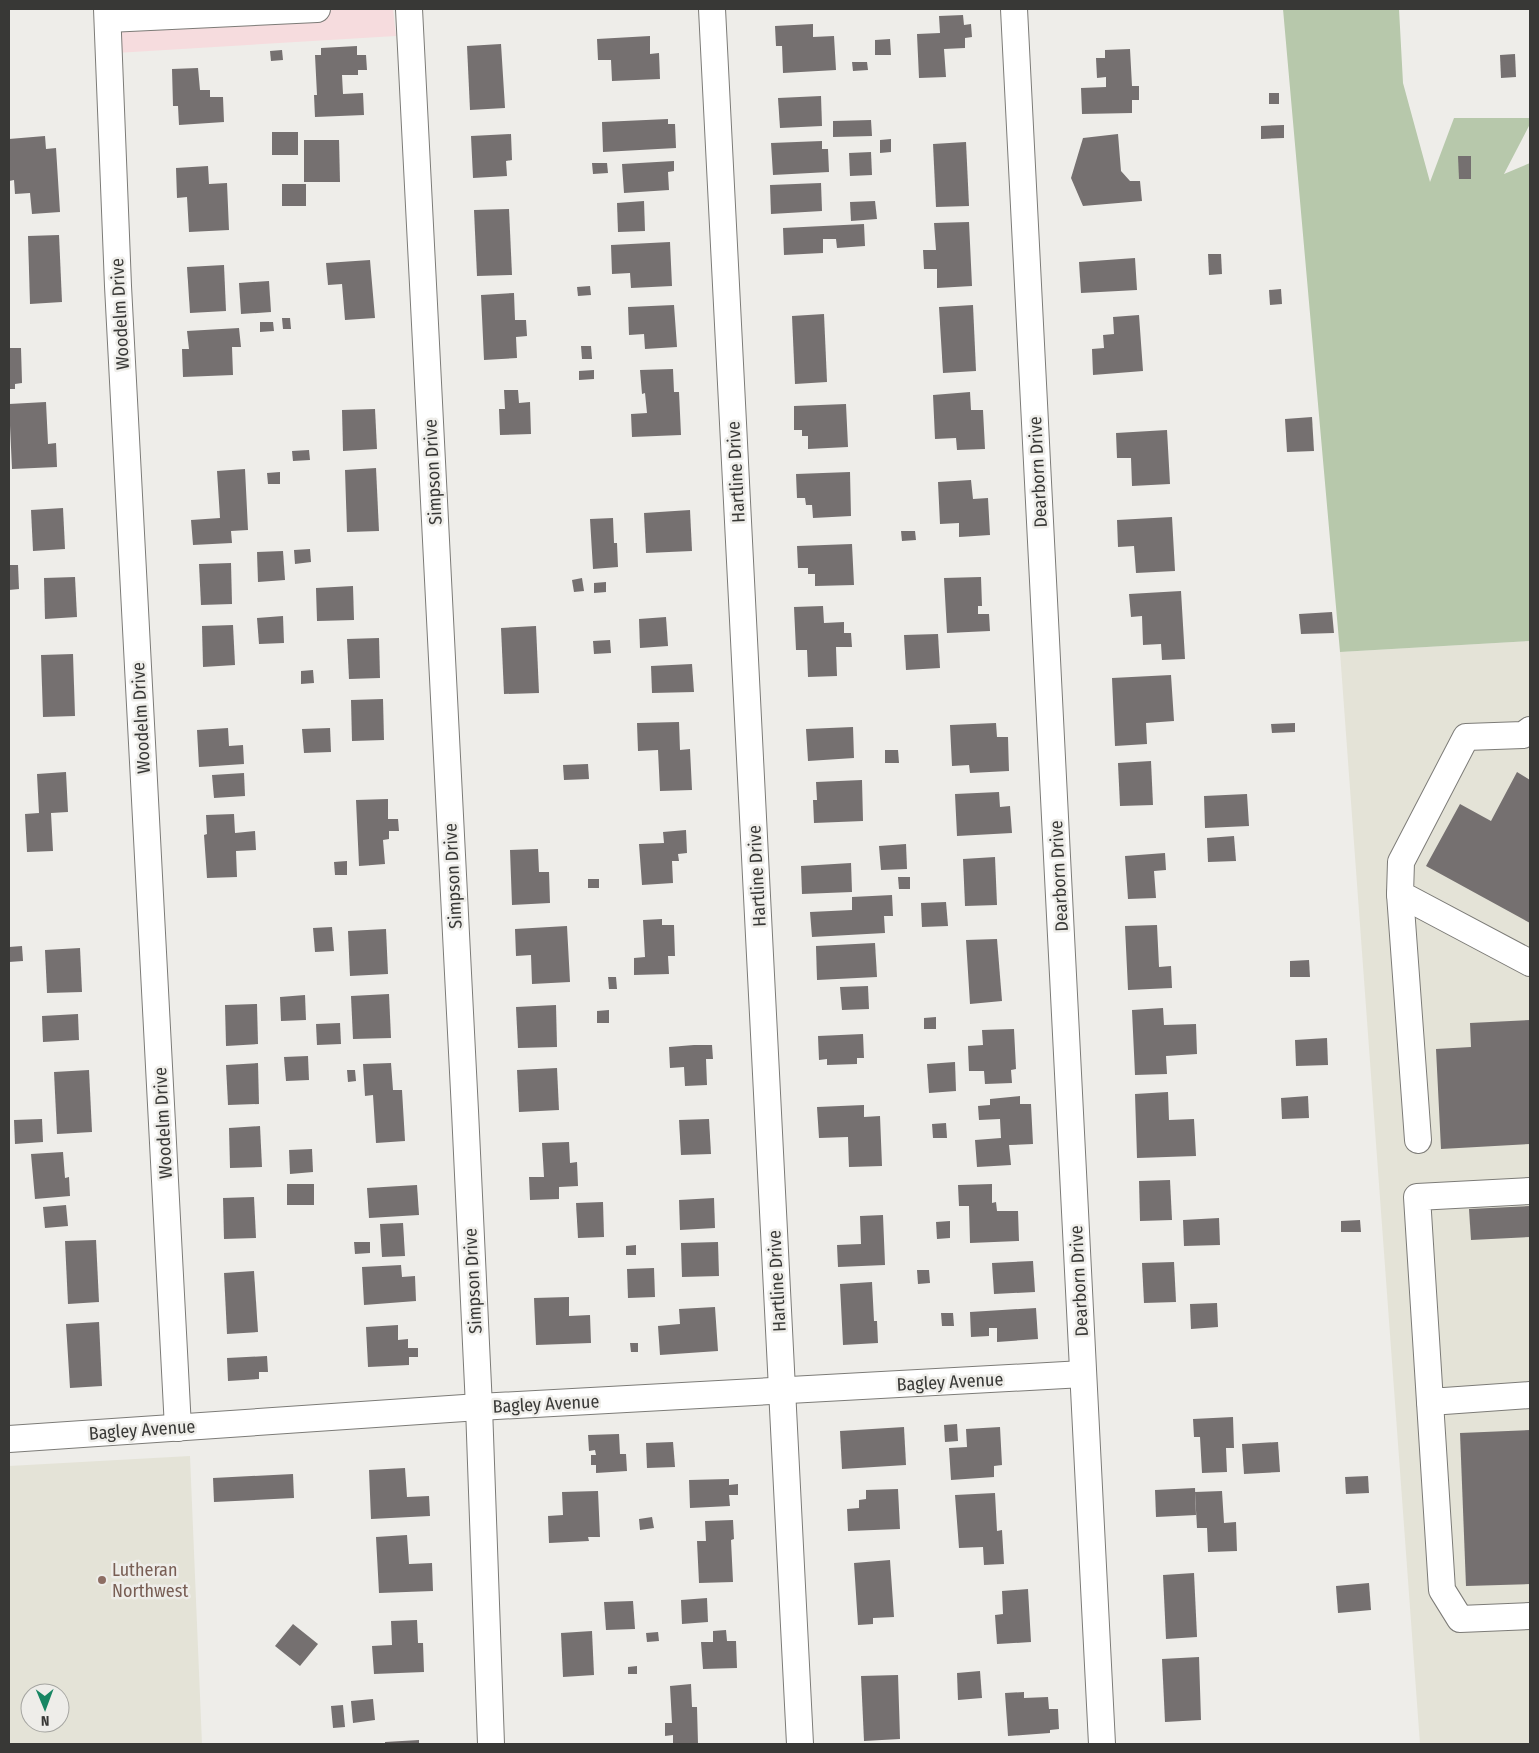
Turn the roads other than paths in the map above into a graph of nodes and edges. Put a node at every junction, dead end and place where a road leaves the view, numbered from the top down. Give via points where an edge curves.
1 (317, 9) edge
2 (409, 9) edge
3 (712, 9) edge
4 (1014, 9) edge
5 (107, 14) edge
6 (1530, 730) edge
7 (1400, 894) junction
8 (1530, 963) edge
9 (1418, 1140) dead end
10 (1530, 1191) edge
11 (1083, 1374) junction
12 (782, 1390) junction
13 (1530, 1396) edge
14 (1430, 1402) junction
15 (479, 1408) junction
16 (178, 1428) junction
17 (9, 1439) edge
18 (1530, 1616) edge
19 (491, 1744) edge
20 (800, 1744) edge
21 (1102, 1744) edge

1 - 5 street
2 - 15 street, Simpson Drive
3 - 12 street, Hartline Drive
4 - 11 street, Dearborn Drive
5 - 16 street, Woodelm Drive via 118,286
6 - 7 street via 1523,735 1466,737 1402,862
7 - 8 street
7 - 9 street
10 - 14 street via 1417,1197
11 - 12 street, Bagley Avenue
11 - 21 street, Dearborn Drive
12 - 15 street, Bagley Avenue
12 - 20 street, Hartline Drive
13 - 14 street
14 - 18 street via 1442,1590 1460,1619
15 - 16 street, Bagley Avenue
15 - 19 street, Simpson Drive
16 - 17 street, Bagley Avenue

